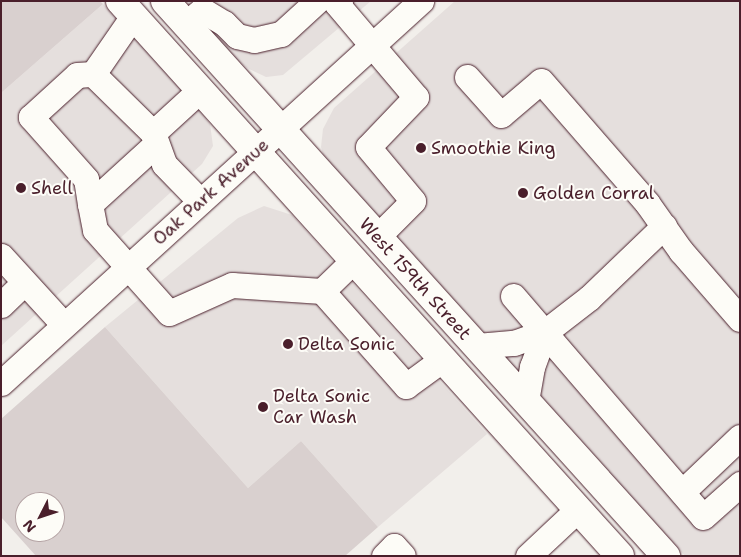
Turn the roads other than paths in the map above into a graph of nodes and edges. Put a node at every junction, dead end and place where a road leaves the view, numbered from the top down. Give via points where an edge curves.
1 (165, 1) edge
2 (421, 1) edge
3 (332, 2) edge
4 (126, 9) edge
5 (193, 12) edge
6 (373, 45) junction
7 (94, 74) junction
8 (467, 77) dead end
9 (200, 90) junction
10 (280, 129) junction
11 (154, 139) junction
12 (254, 151) junction
13 (200, 201) junction
14 (90, 204) junction
15 (664, 226) junction
16 (378, 237) junction
17 (1, 256) edge
18 (354, 260) junction
19 (129, 267) junction
20 (24, 283) junction
21 (322, 291) junction
22 (513, 296) dead end
23 (1, 305) edge
24 (740, 319) edge
25 (64, 326) junction
26 (545, 332) junction
27 (477, 346) junction
28 (443, 359) junction
29 (6, 370) edge
30 (526, 401) junction
31 (740, 437) edge
32 (740, 484) edge
33 (682, 492) junction
34 (578, 509) junction
35 (528, 556) edge
36 (620, 556) edge
37 (666, 556) edge

1 - 5 main road, West 159th Street
2 - 6 street, Oak Park Avenue
3 - 5 street via 282,34 254,40 237,36 224,23
3 - 6 street
4 - 7 street
4 - 9 main road, West 159th Street
5 - 10 main road, West 159th Street
6 - 10 street, Oak Park Avenue
6 - 16 street via 416,96 368,147 413,201
7 - 11 street
7 - 14 street via 77,74 31,117 86,179
8 - 15 street via 501,115 541,81
9 - 11 street
9 - 12 main road, West 159th Street
10 - 12 street, Oak Park Avenue
10 - 16 main road, West 159th Street
11 - 13 street via 164,164
11 - 14 street
12 - 13 street, Oak Park Avenue
12 - 18 main road, West 159th Street
13 - 19 street, Oak Park Avenue
14 - 19 street via 95,230
15 - 24 street
15 - 26 street via 589,298
16 - 27 main road, West 159th Street
17 - 20 street
18 - 21 street
18 - 28 main road, West 159th Street
19 - 21 street via 169,313 232,284
19 - 25 street, Oak Park Avenue
20 - 23 street
20 - 25 street
21 - 28 street via 406,386
22 - 26 street
25 - 29 street, Oak Park Avenue
26 - 27 street via 514,343
26 - 30 street via 532,367
26 - 33 street
27 - 30 main road, West 159th Street
28 - 34 main road, West 159th Street
30 - 37 main road, West 159th Street
31 - 33 street
32 - 33 street via 703,517
34 - 35 street
34 - 36 main road, West 159th Street

